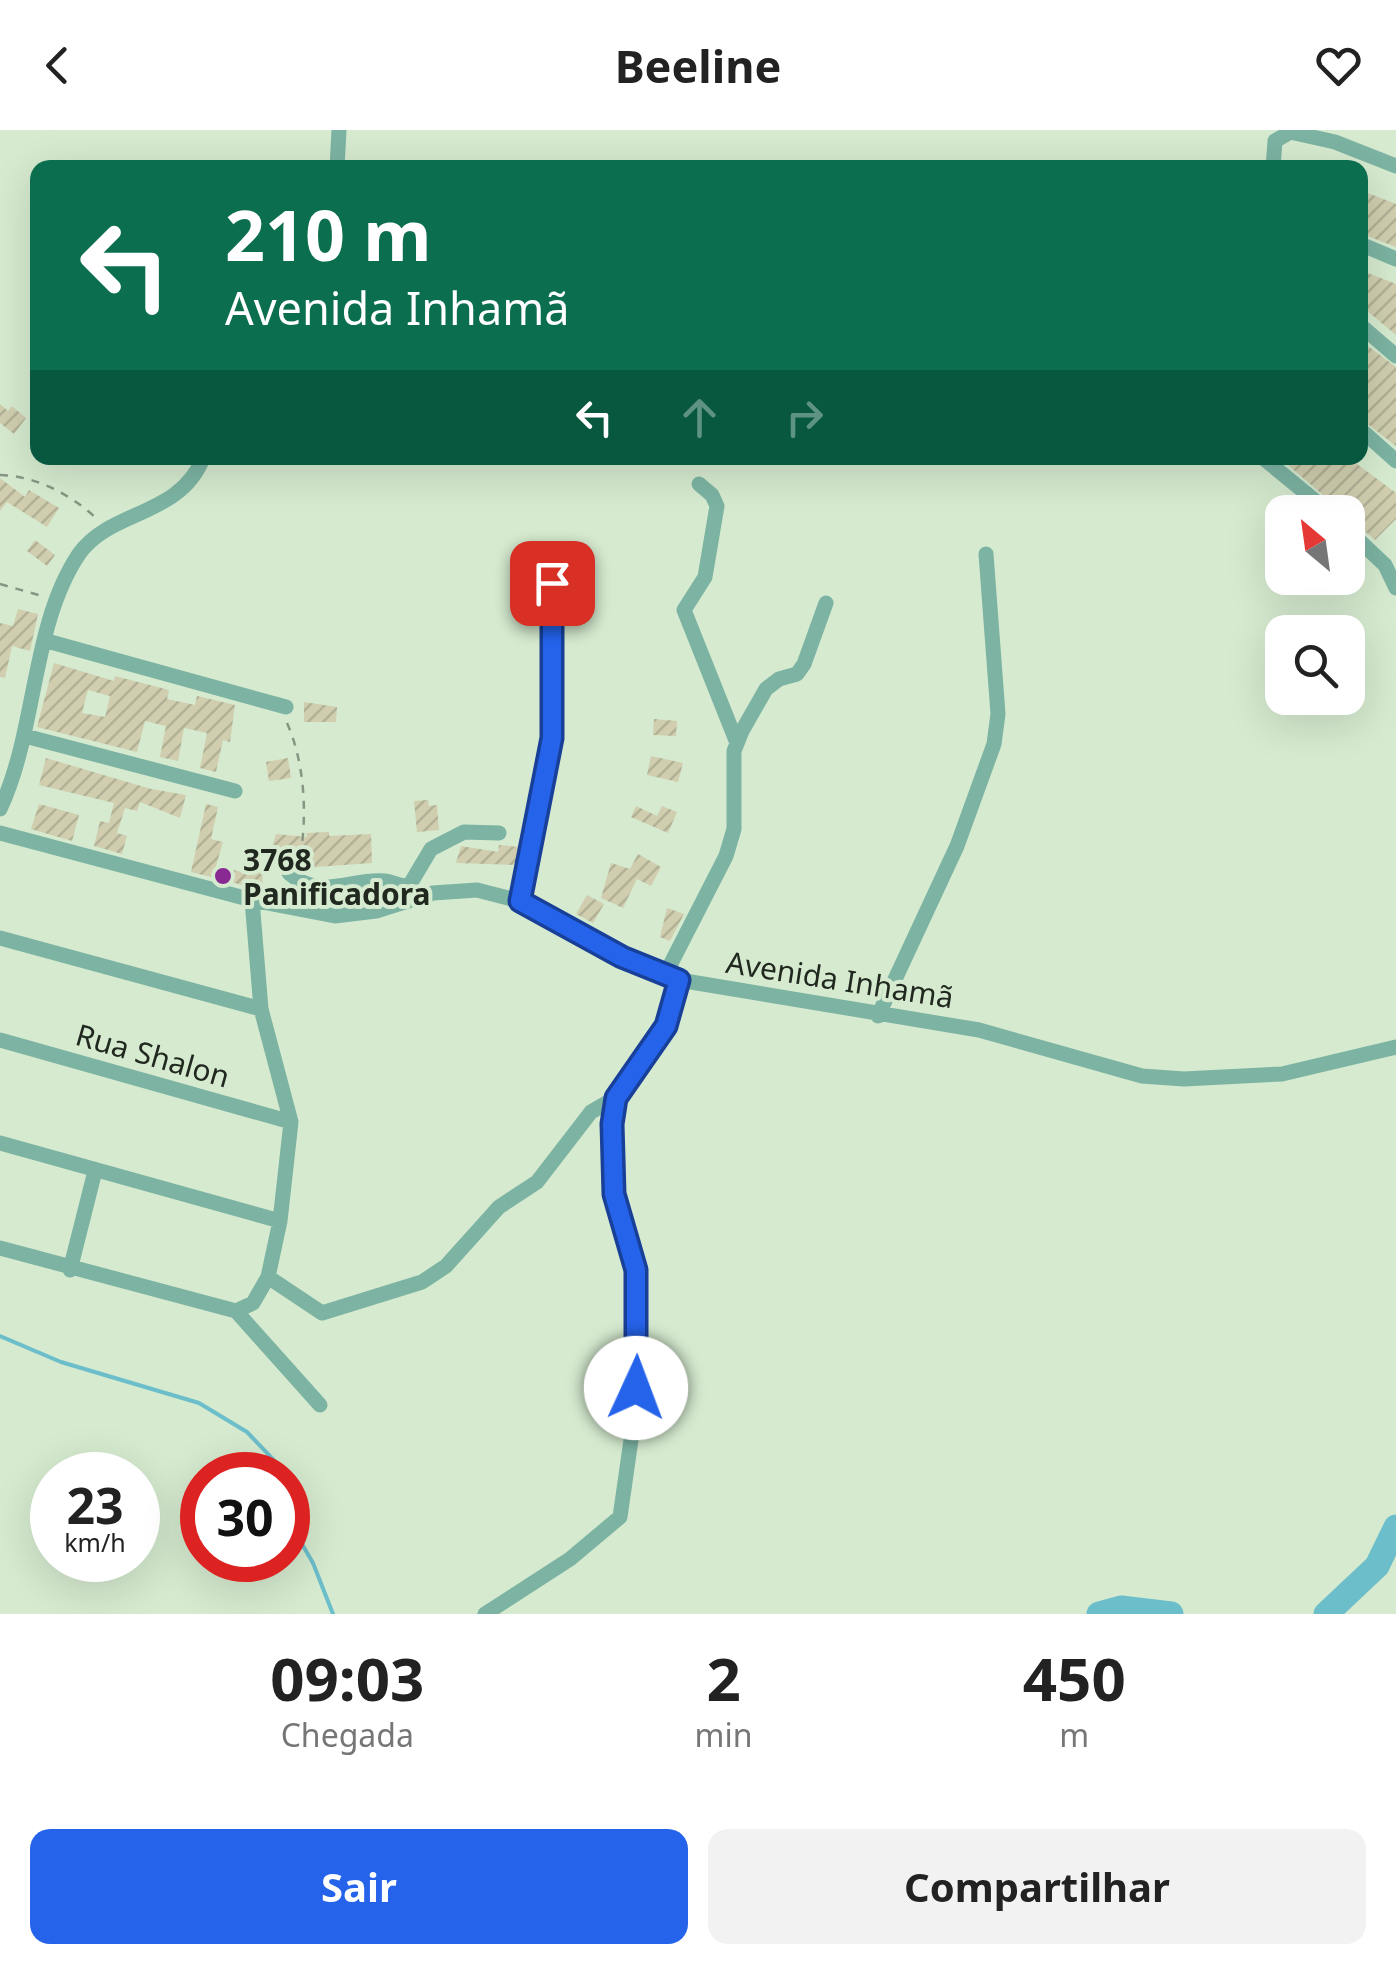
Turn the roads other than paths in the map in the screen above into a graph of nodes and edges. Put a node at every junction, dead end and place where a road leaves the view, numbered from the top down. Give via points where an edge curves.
1 (339, 130) edge
2 (1396, 146) edge
3 (337, 160) edge
4 (1273, 160) edge
5 (1392, 165) edge
6 (1368, 247) edge
7 (1396, 259) edge
8 (1368, 332) edge
9 (1396, 356) edge
10 (1368, 436) edge
11 (1396, 461) edge
12 (197, 465) edge
13 (1272, 465) edge
14 (699, 484) dead end
15 (1308, 495) edge
16 (1365, 541) edge
17 (986, 554) dead end
18 (1391, 559) edge
19 (552, 583) dead end
20 (1396, 588) edge
21 (826, 604) dead end
22 (47, 641) junction
23 (282, 706) road end
24 (25, 736) junction
25 (738, 743) junction
26 (235, 791) dead end
27 (0, 810) edge
28 (0, 833) edge
29 (499, 833) dead end
30 (292, 876) road end
31 (312, 887) junction
32 (404, 894) junction
33 (252, 900) junction
34 (520, 901) junction
35 (291, 908) junction
36 (0, 938) edge
37 (672, 978) junction
38 (262, 1009) junction
39 (878, 1016) junction
40 (0, 1040) edge
41 (1396, 1047) edge
42 (616, 1098) junction
43 (291, 1122) junction
44 (0, 1143) edge
45 (95, 1171) junction
46 (280, 1221) junction
47 (0, 1248) edge
48 (70, 1270) junction
49 (268, 1277) junction
50 (236, 1310) junction
51 (320, 1405) dead end
52 (485, 1614) edge

1 - 3 street
2 - 5 street
4 - 5 street via 1274,141 1290,132
6 - 7 street
8 - 9 street
10 - 11 street
12 - 22 street via 172,497 80,552
13 - 15 street
14 - 25 street via 712,495 715,523 705,578 684,610
16 - 18 street
17 - 39 street via 998,714 994,744 957,846
18 - 20 street
19 - 34 street via 552,738
21 - 25 street via 804,664 766,690
22 - 23 street
22 - 24 street
24 - 26 street
24 - 27 street
25 - 37 street via 734,828
28 - 33 street, Avenida Inhamã
29 - 32 street via 464,832 431,849
30 - 31 street
31 - 32 street via 388,881
31 - 35 street
32 - 34 street, Avenida Inhamã via 457,890
32 - 35 street, Avenida Inhamã via 354,915
33 - 35 street, Avenida Inhamã
33 - 38 street
34 - 37 street, Avenida Inhamã
36 - 38 street
37 - 39 street, Avenida Inhamã
37 - 42 street via 666,1026
38 - 43 street
39 - 41 street, Avenida Inhamã via 979,1030 1142,1076 1184,1079 1282,1074
40 - 43 street, Rua Shalon
42 - 49 street via 591,1112 537,1182 499,1206 461,1253 422,1282 322,1313
42 - 52 street via 612,1179 636,1270 638,1325 624,1504 602,1536
43 - 46 street
44 - 45 street
45 - 46 street
45 - 48 street
46 - 49 street
47 - 48 street
48 - 50 street
49 - 50 street via 253,1303
50 - 51 street

